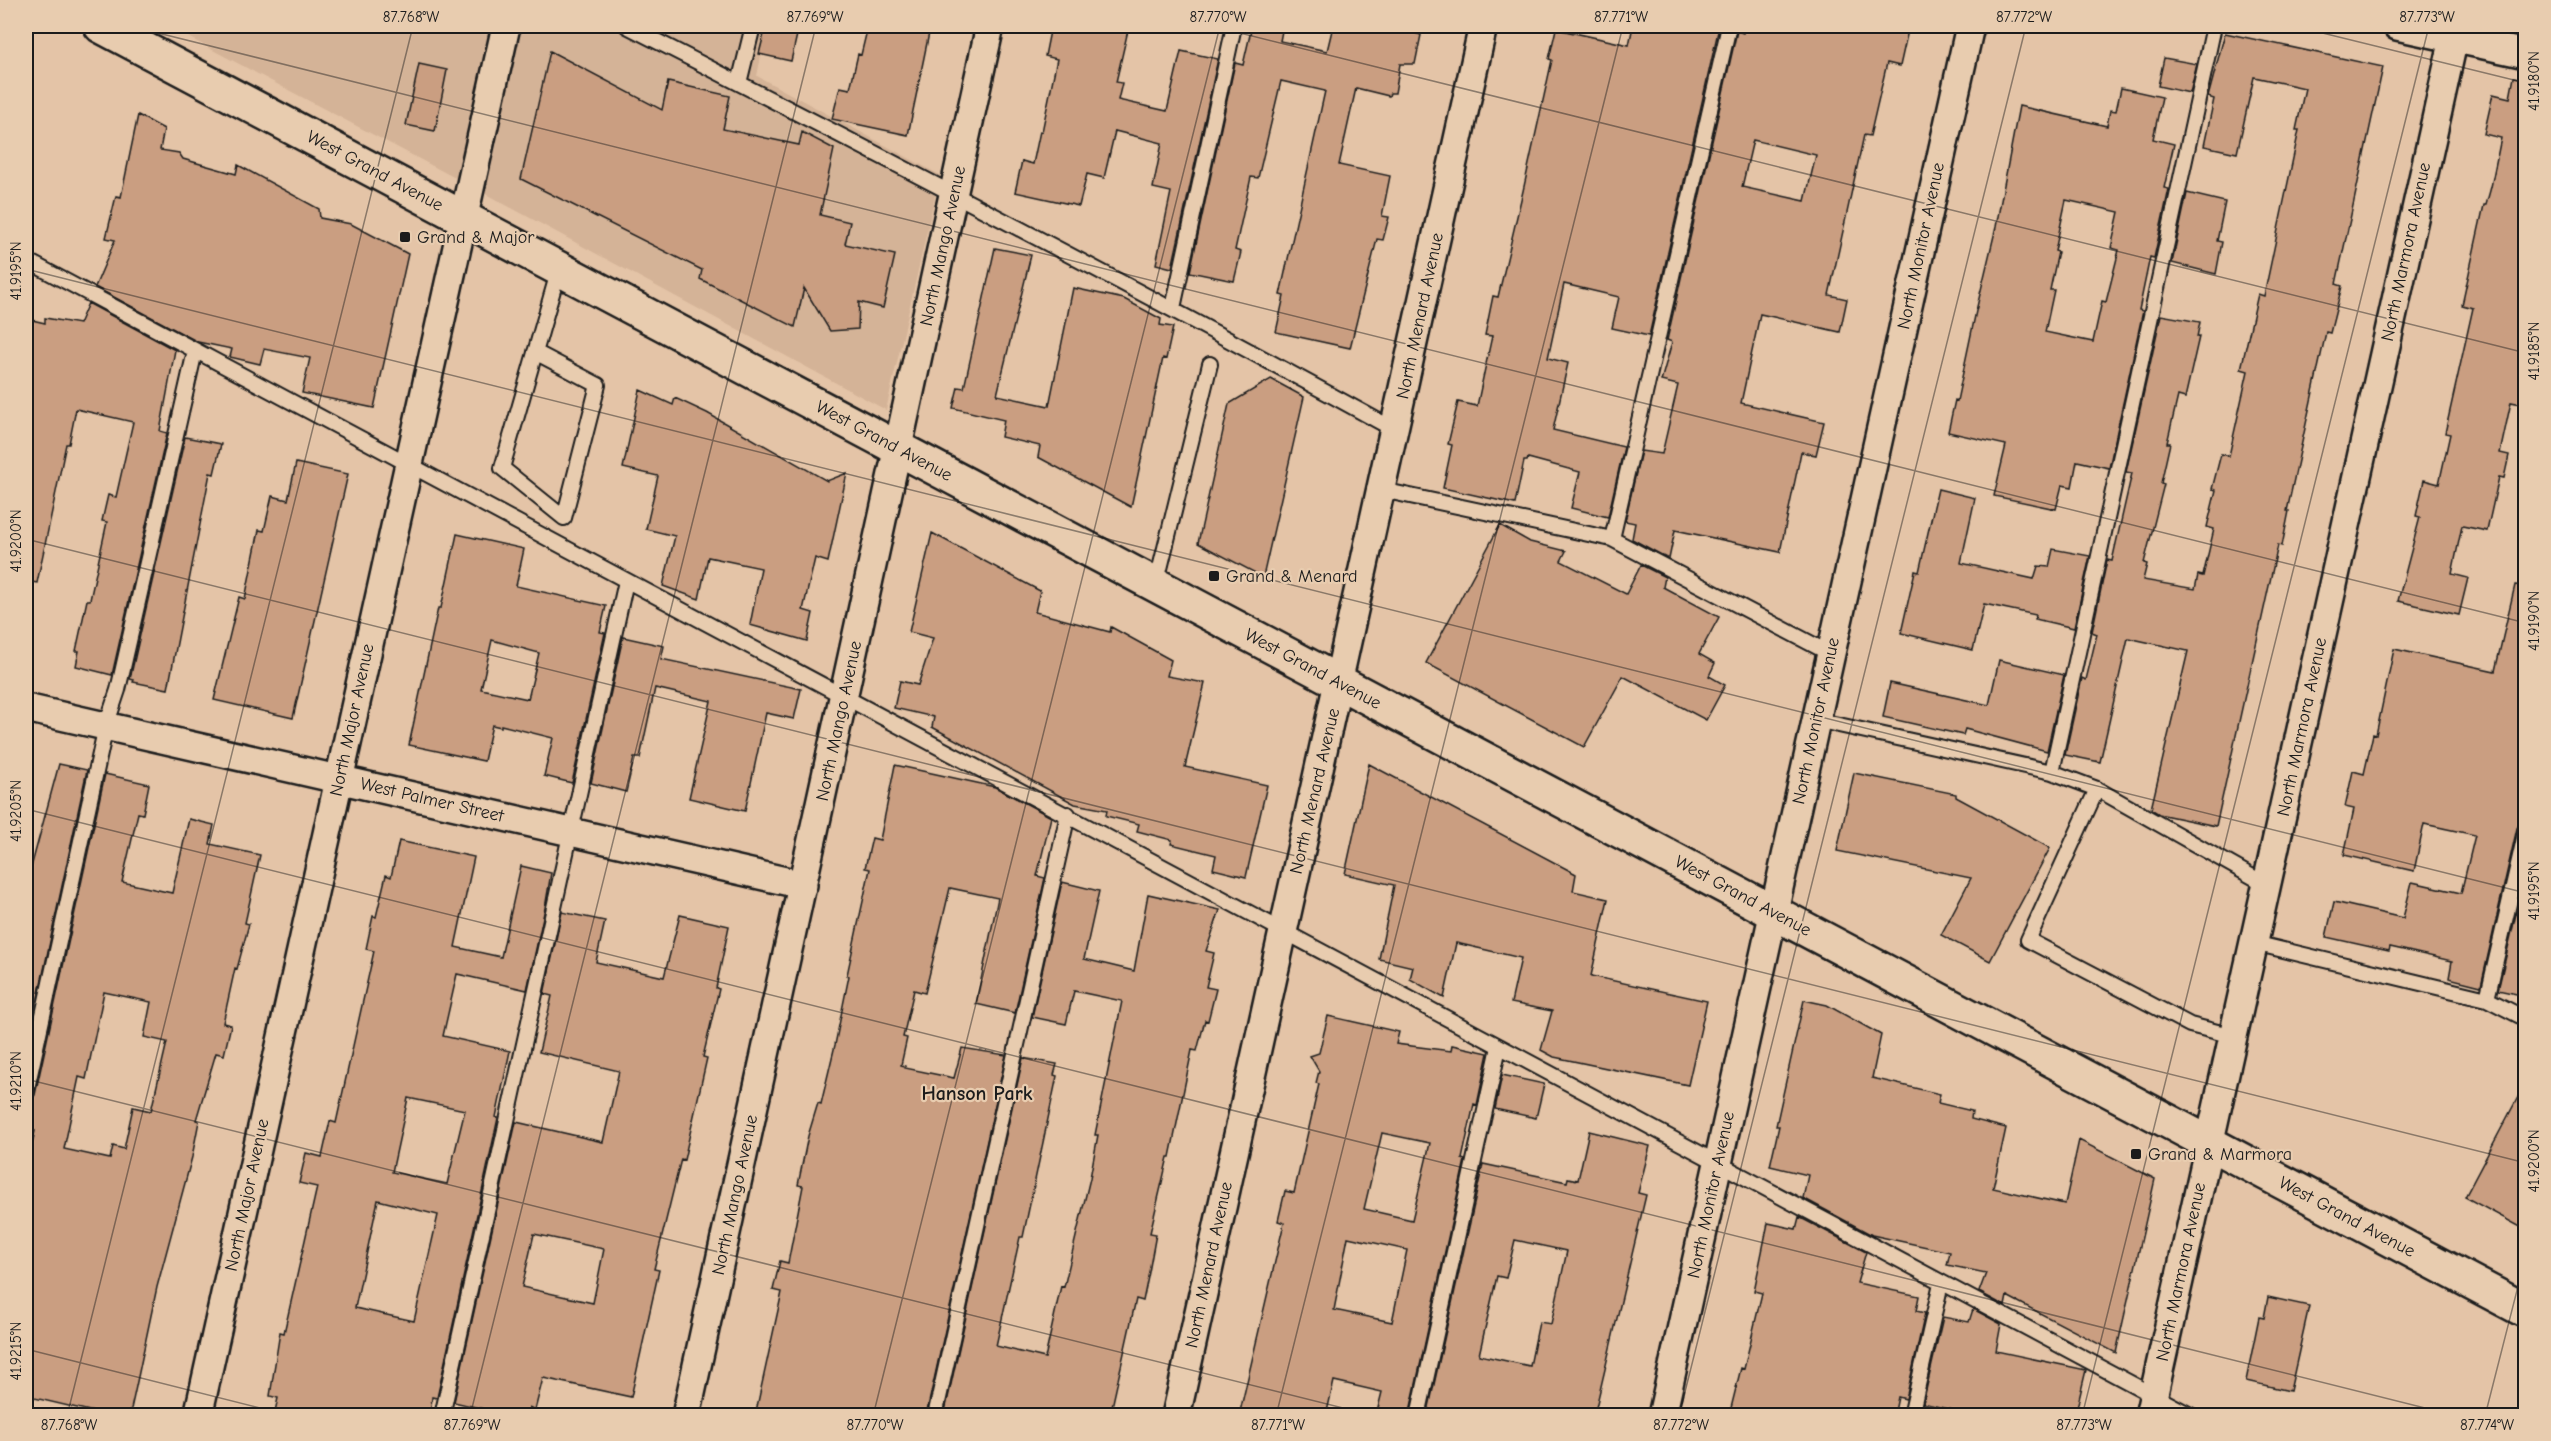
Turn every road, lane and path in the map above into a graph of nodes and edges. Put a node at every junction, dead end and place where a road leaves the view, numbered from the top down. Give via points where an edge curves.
1 (101, 26) edge
2 (506, 26) edge
3 (627, 26) edge
4 (753, 26) edge
5 (990, 26) edge
6 (1234, 26) edge
7 (1483, 26) edge
8 (1729, 26) edge
9 (1970, 26) edge
10 (2214, 26) edge
11 (2397, 26) edge
12 (2454, 38) junction
13 (2526, 54) edge
14 (739, 82) junction
15 (954, 193) junction
16 (464, 217) junction
17 (26, 260) edge
18 (559, 269) junction
19 (1173, 308) junction
20 (195, 351) junction
21 (536, 352) junction
22 (1210, 364) dead end
23 (1395, 430) junction
24 (899, 448) junction
25 (408, 465) junction
26 (1382, 490) junction
27 (1612, 539) junction
28 (626, 581) junction
29 (1156, 585) junction
30 (1831, 654) junction
31 (1340, 683) junction
32 (844, 697) junction
33 (26, 708) edge
34 (1816, 720) junction
35 (106, 726) junction
36 (2052, 772) junction
37 (339, 779) junction
38 (2097, 789) junction
39 (1068, 814) junction
40 (2526, 830) edge
41 (571, 832) junction
42 (803, 885) junction
43 (2267, 885) junction
44 (1774, 913) junction
45 (1283, 931) junction
46 (2254, 943) junction
47 (2487, 999) junction
48 (2526, 1019) edge
49 (2233, 1036) junction
50 (1499, 1047) junction
51 (26, 1093) edge
52 (2209, 1144) junction
53 (1718, 1162) junction
54 (1941, 1282) junction
55 (2526, 1311) edge
56 (2152, 1405) edge
57 (198, 1416) edge
58 (442, 1416) edge
59 (686, 1416) edge
60 (935, 1416) edge
61 (1176, 1416) edge
62 (1418, 1416) edge
63 (1662, 1416) edge
64 (1911, 1416) edge
65 (2192, 1416) edge

1 - 16 main road, West Grand Avenue
2 - 16 street, North Major Avenue
3 - 14 lane
4 - 14 lane
5 - 15 street, North Mango Avenue
6 - 19 lane
7 - 23 street, North Menard Avenue
8 - 27 lane
9 - 30 street, North Monitor Avenue
10 - 36 lane
11 - 12 street
12 - 13 street
12 - 43 street, North Marmora Avenue
14 - 15 lane
15 - 19 lane
15 - 24 street, North Mango Avenue
16 - 18 main road, West Grand Avenue
16 - 25 street, North Major Avenue
17 - 20 lane
18 - 21 lane
18 - 24 main road, West Grand Avenue
19 - 23 lane
20 - 25 lane
20 - 35 lane via 118,690
21 - 21 lane via 502,468 564,518 598,385
22 - 29 lane
23 - 26 street, North Menard Avenue
24 - 29 main road, West Grand Avenue
24 - 32 street, North Mango Avenue
25 - 28 lane
25 - 37 street, North Major Avenue
26 - 27 lane
26 - 31 street, North Menard Avenue
27 - 30 lane
28 - 32 lane
28 - 41 lane
29 - 31 main road, West Grand Avenue
30 - 34 street, North Monitor Avenue
31 - 44 main road, West Grand Avenue
31 - 45 street, North Menard Avenue
32 - 39 lane
32 - 42 street, North Mango Avenue
33 - 35 street, West Palmer Street
34 - 36 lane
34 - 44 street, North Monitor Avenue
35 - 37 street, West Palmer Street
35 - 51 lane
36 - 38 lane
37 - 41 street, West Palmer Street
37 - 57 street, North Major Avenue
38 - 43 lane
38 - 49 lane via 2028,940 2190,1025
39 - 45 lane
39 - 60 lane
40 - 47 lane
41 - 42 street, West Palmer Street
41 - 58 lane
42 - 59 street, North Mango Avenue
43 - 46 street, North Marmora Avenue
44 - 52 main road, West Grand Avenue
44 - 53 street, North Monitor Avenue
45 - 50 lane
45 - 61 street, North Menard Avenue
46 - 47 lane
46 - 49 street, North Marmora Avenue
47 - 48 lane
49 - 52 street, North Marmora Avenue
50 - 53 lane
50 - 62 lane
52 - 55 main road, West Grand Avenue
52 - 56 street, North Marmora Avenue
53 - 54 lane
53 - 63 street, North Monitor Avenue
54 - 56 lane
54 - 64 lane
56 - 65 lane

